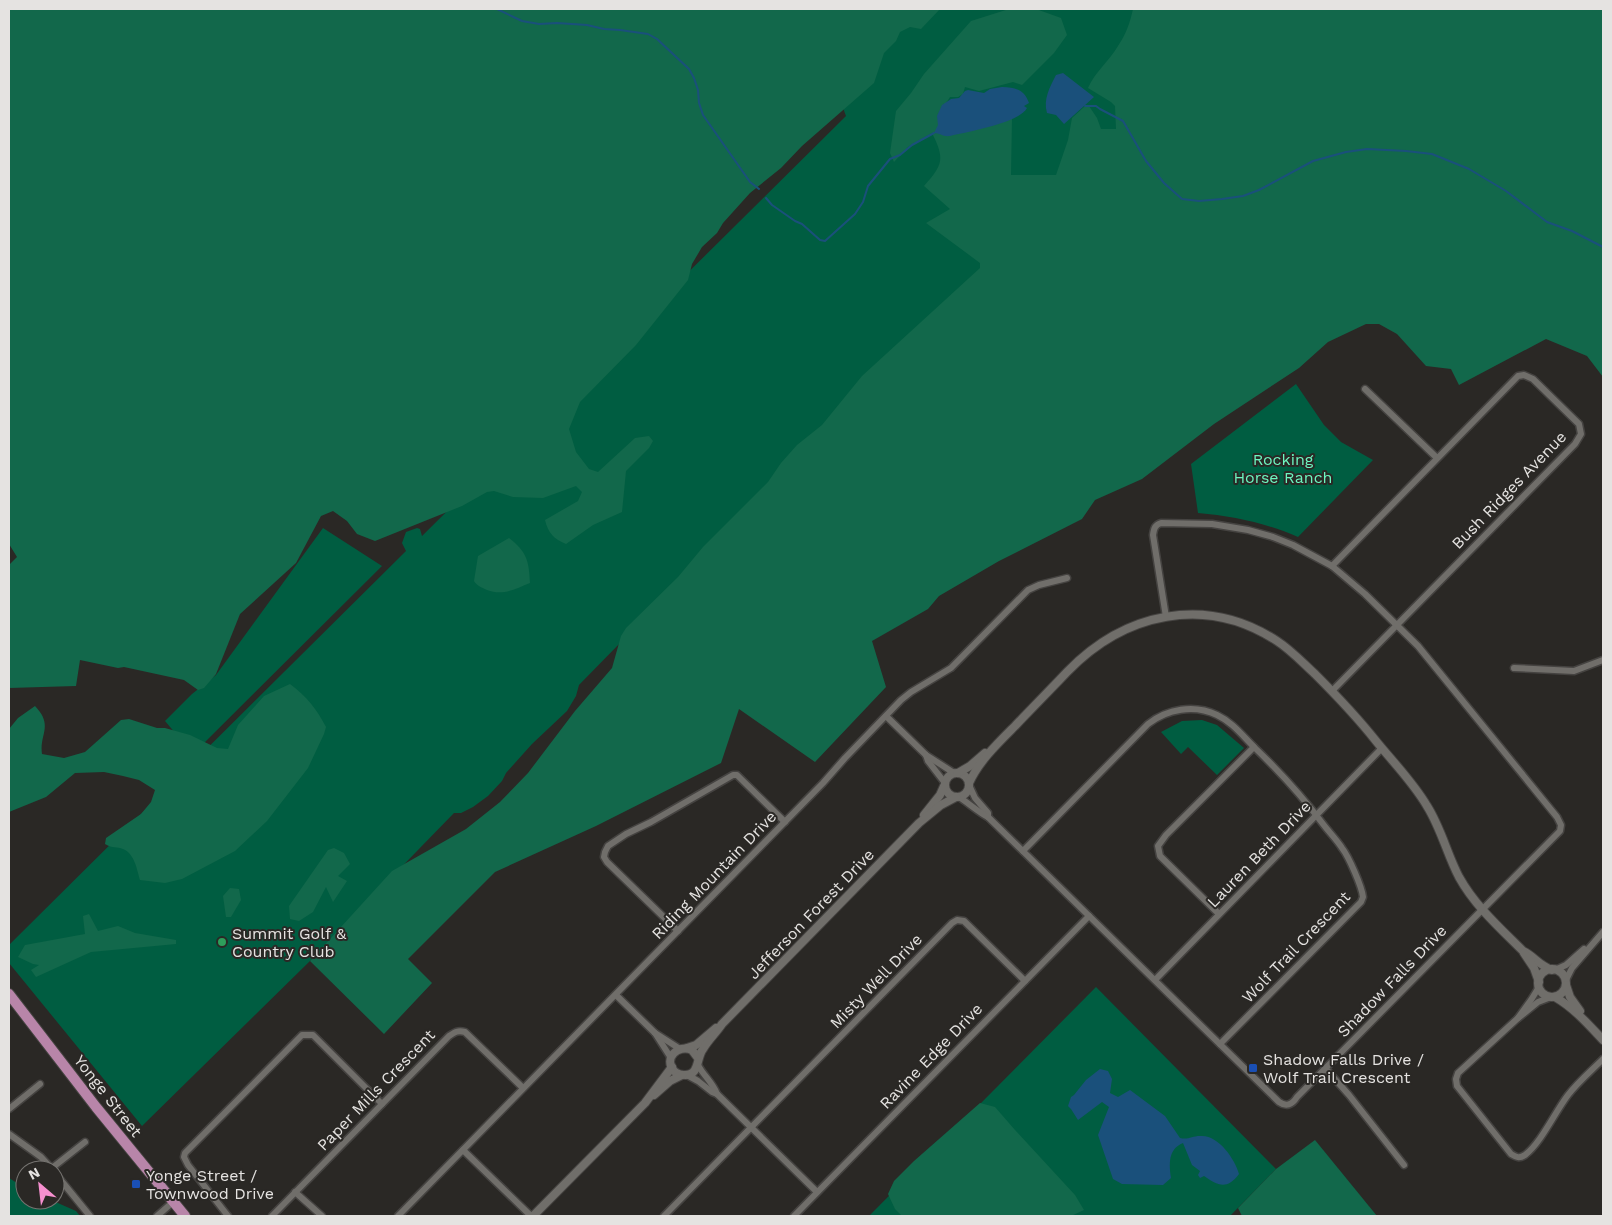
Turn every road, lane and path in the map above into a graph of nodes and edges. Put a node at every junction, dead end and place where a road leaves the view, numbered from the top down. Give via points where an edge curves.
1 (1365, 389) dead end
2 (1437, 458) junction
3 (1332, 566) junction
4 (1066, 578) dead end
5 (1166, 617) junction
6 (1396, 625) junction
7 (1603, 660) edge
8 (1514, 668) dead end
9 (1332, 691) junction
10 (886, 716) junction
11 (1254, 747) junction
12 (993, 748) junction
13 (1382, 748) junction
14 (926, 755) junction
15 (956, 773) junction
16 (944, 784) junction
17 (969, 784) junction
18 (958, 797) junction
19 (1316, 815) junction
20 (988, 816) junction
21 (785, 822) junction
22 (919, 823) junction
23 (1023, 851) junction
24 (1482, 909) junction
25 (1220, 914) junction
26 (1089, 916) junction
27 (678, 931) junction
28 (1603, 932) edge
29 (1591, 944) junction
30 (1523, 951) junction
31 (1553, 970) junction
32 (1155, 980) junction
33 (1025, 981) junction
34 (1566, 983) junction
35 (1539, 984) junction
36 (9, 994) edge
37 (616, 995) junction
38 (1553, 997) junction
39 (1583, 1018) junction
40 (1517, 1019) junction
41 (722, 1024) junction
42 (655, 1033) junction
43 (1603, 1040) edge
44 (1220, 1044) junction
45 (684, 1048) junction
46 (1603, 1059) edge
47 (671, 1062) junction
48 (698, 1062) junction
49 (1326, 1069) junction
50 (684, 1075) junction
51 (40, 1084) dead end
52 (523, 1088) junction
53 (717, 1094) junction
54 (645, 1102) junction
55 (382, 1104) junction
56 (9, 1109) edge
57 (751, 1128) junction
58 (9, 1134) edge
59 (86, 1142) dead end
60 (463, 1150) junction
61 (44, 1160) edge
62 (65, 1160) edge
63 (1404, 1165) dead end
64 (65, 1185) edge
65 (296, 1192) junction
66 (817, 1192) junction
67 (173, 1202) junction
68 (179, 1214) edge
69 (90, 1216) edge
70 (157, 1216) edge
71 (228, 1216) edge
72 (272, 1216) edge
73 (322, 1216) edge
74 (398, 1216) edge
75 (532, 1216) edge
76 (664, 1216) edge
77 (794, 1216) edge

1 - 2 street
2 - 3 street, Bush Ridges Avenue
2 - 6 street, Bush Ridges Avenue via 1518,376 1532,379 1581,429 1575,444
3 - 5 street, Shadow Falls Drive via 1294,545 1248,530 1212,524 1161,523 1153,535
3 - 6 street, Shadow Falls Drive
4 - 10 street, Riding Mountain Drive via 1028,590 951,668 910,692
5 - 9 street via 1211,616 1258,630 1288,649
5 - 12 street via 1127,628 1095,647
6 - 9 street, Bush Ridges Avenue
6 - 24 street, Shadow Falls Drive via 1444,677 1561,824 1560,831
7 - 8 street via 1574,671
9 - 13 street
10 - 14 street
10 - 21 street, Riding Mountain Drive
11 - 19 street, Wolf Trail Crescent via 1286,778
11 - 23 street, Wolf Trail Crescent via 1233,726 1211,712 1184,709 1162,715 1148,724
11 - 25 street via 1158,846 1160,856
12 - 15 street
12 - 17 street
13 - 19 street, Lauren Beth Drive
13 - 24 street via 1427,806 1459,876
14 - 15 street
14 - 16 street
15 - 16 street
15 - 17 street via 965,777
16 - 18 street via 949,795
16 - 22 street, Jefferson Forest Drive via 940,795
17 - 18 street via 966,793
17 - 20 street, Shadow Falls Drive
18 - 20 street, Shadow Falls Drive
18 - 22 street, Jefferson Forest Drive via 941,805
19 - 25 street, Lauren Beth Drive
19 - 44 street, Wolf Trail Crescent via 1350,860 1363,893 1362,902
20 - 23 street, Shadow Falls Drive
21 - 27 street, Riding Mountain Drive
21 - 27 street via 737,775 733,775 608,846 604,852 607,862
22 - 41 street, Jefferson Forest Drive
23 - 26 street, Shadow Falls Drive
24 - 30 street
24 - 49 street, Shadow Falls Drive
25 - 32 street, Lauren Beth Drive
26 - 32 street, Shadow Falls Drive
26 - 33 street, Ravine Edge Drive
27 - 37 street, Riding Mountain Drive
28 - 29 street
29 - 31 street via 1566,965
29 - 34 street via 1572,968
30 - 31 street
30 - 35 street
31 - 34 street via 1561,972
31 - 35 street via 1544,973
32 - 44 street, Shadow Falls Drive
33 - 57 street, Misty Well Drive via 964,921 952,922
33 - 66 street, Ravine Edge Drive
34 - 38 street via 1563,992
34 - 39 street via 1570,997
35 - 38 street via 1544,994
35 - 40 street
36 - 67 main road, Yonge Street
37 - 42 street
37 - 52 street, Riding Mountain Drive
38 - 39 street
38 - 40 street via 1538,1002
39 - 43 street
40 - 46 street via 1458,1073 1456,1079 1457,1086 1510,1154 1518,1158 1535,1144 1568,1096
41 - 45 street, Jefferson Forest Drive via 696,1045
41 - 48 street, Jefferson Forest Drive via 702,1050
42 - 45 street
42 - 47 street
44 - 49 street, Shadow Falls Drive via 1283,1105 1294,1102
45 - 47 street via 674,1052
45 - 48 street via 695,1052
47 - 50 street via 676,1072
47 - 54 street
48 - 50 street via 694,1071
48 - 53 street
49 - 63 street
50 - 53 street via 698,1080
50 - 54 street via 670,1081
51 - 56 street
52 - 55 street, Paper Mills Crescent via 460,1030 449,1036
52 - 60 street, Riding Mountain Drive
53 - 57 street
54 - 75 street
55 - 65 street, Paper Mills Crescent
55 - 71 street via 313,1034 302,1035 185,1153 188,1165
57 - 66 street
57 - 76 street
58 - 61 street
59 - 62 street
60 - 74 street, Riding Mountain Drive
60 - 75 street
64 - 69 street
65 - 72 street, Paper Mills Crescent
65 - 73 street
66 - 77 street, Ravine Edge Drive
67 - 68 main road, Yonge Street
67 - 70 street

